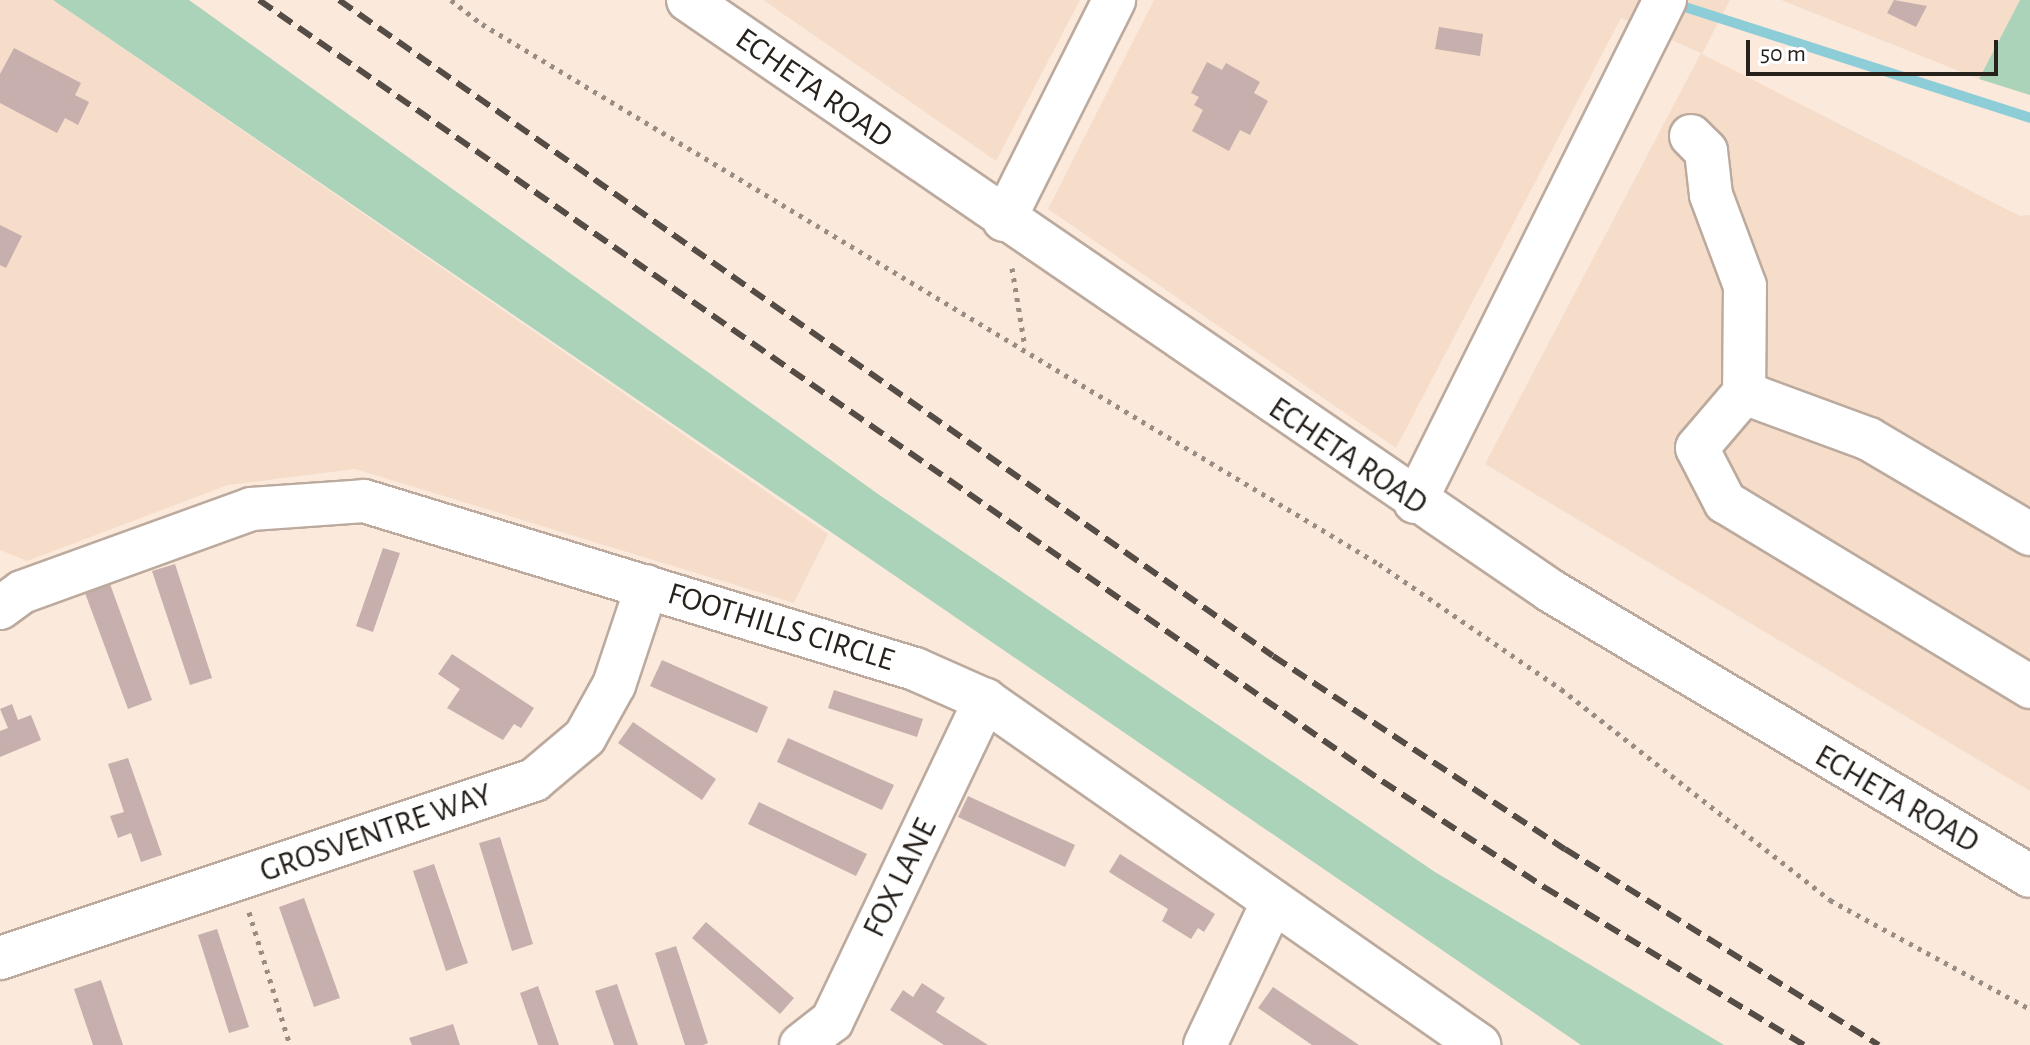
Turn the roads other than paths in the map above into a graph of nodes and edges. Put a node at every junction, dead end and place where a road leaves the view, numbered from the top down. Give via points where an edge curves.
1 (688, 0) edge
2 (1114, 0) edge
3 (1665, 0) edge
4 (1691, 136) dead end
5 (1004, 220) junction
6 (1744, 393) junction
7 (1415, 502) junction
8 (2030, 534) edge
9 (647, 586) junction
10 (0, 608) edge
11 (2030, 687) edge
12 (985, 700) junction
13 (2030, 876) edge
14 (1273, 901) junction
15 (0, 958) edge
16 (801, 1045) edge
17 (1205, 1045) edge
18 (1479, 1045) edge

1 - 5 street, ECHETA ROAD
2 - 5 street
3 - 7 street
4 - 6 street via 1706,151 1711,195 1745,286
5 - 7 street, ECHETA ROAD
6 - 8 street via 1869,439
6 - 11 street via 1697,448 1725,502
7 - 13 street, ECHETA ROAD via 1564,599
9 - 10 street, FOOTHILLS CIRCLE via 364,501 310,501 251,509 22,592
9 - 12 street, FOOTHILLS CIRCLE via 915,669
9 - 15 street, GROSVENTRE WAY via 614,685 585,737 534,780
12 - 14 street, FOOTHILLS CIRCLE
12 - 16 street, FOX LANE via 832,1021
14 - 17 street
14 - 18 street, FOOTHILLS CIRCLE

